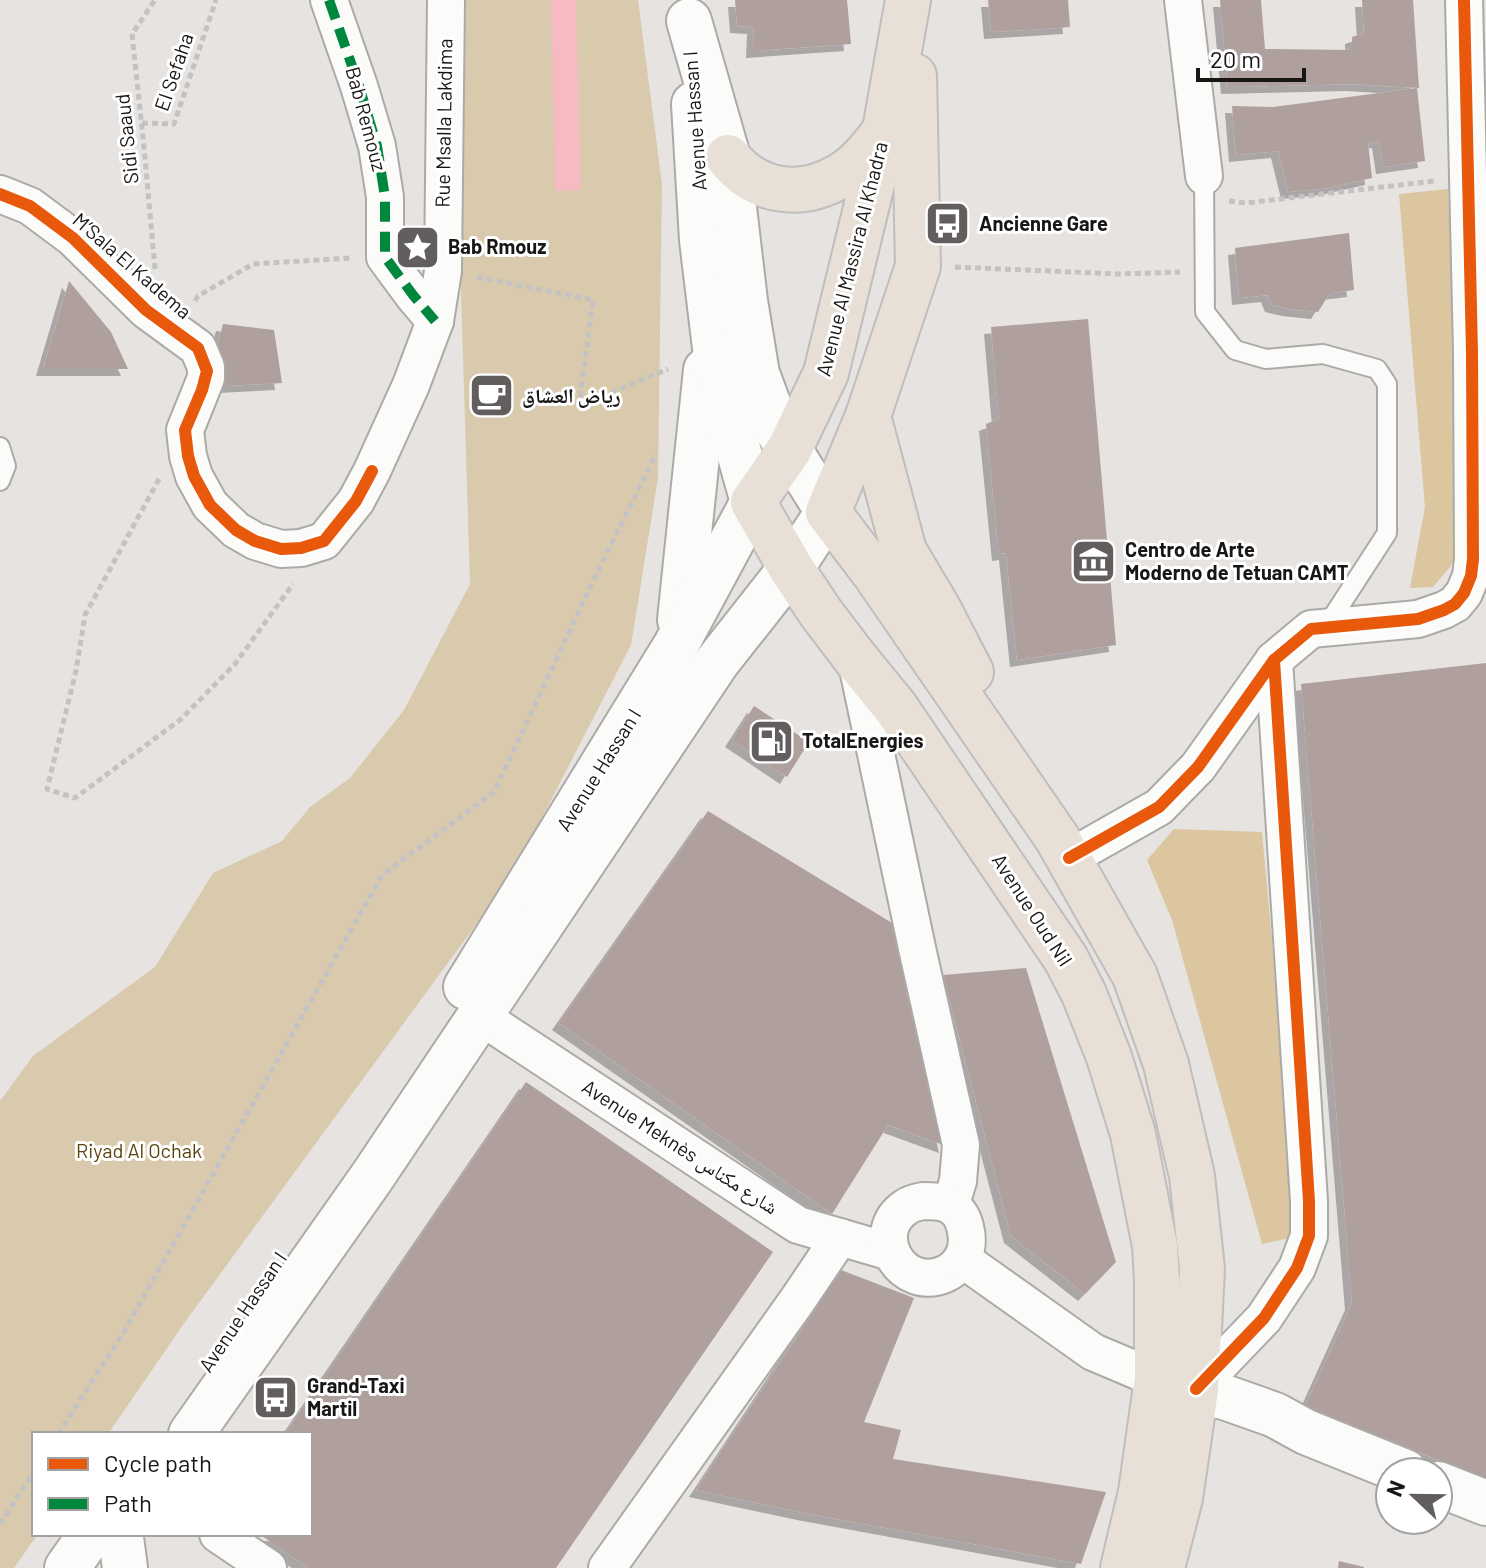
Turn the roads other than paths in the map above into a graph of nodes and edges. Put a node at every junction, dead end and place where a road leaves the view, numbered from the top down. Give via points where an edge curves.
1 (329, 0) edge
2 (446, 0) edge
3 (910, 0) edge
4 (1183, 0) edge
5 (1464, 0) edge
6 (688, 10) edge
7 (885, 130) junction
8 (728, 157) junction
9 (1204, 176) joint
10 (1476, 177) edge
11 (0, 194) edge
12 (702, 240) junction
13 (435, 321) junction
14 (868, 416) junction
15 (0, 447) edge
16 (789, 450) junction
17 (0, 481) edge
18 (753, 502) junction
19 (828, 512) junction
20 (324, 541) joint
21 (791, 568) junction
22 (1326, 628) junction
23 (676, 645) junction
24 (856, 659) junction
25 (1274, 660) junction
26 (1063, 848) junction
27 (480, 1016) junction
28 (951, 1204) junction
29 (840, 1237) junction
30 (891, 1252) junction
31 (962, 1259) junction
32 (1177, 1384) junction
33 (160, 1432) edge
34 (192, 1432) edge
35 (1374, 1459) edge
36 (1454, 1490) edge
37 (1486, 1503) edge
38 (221, 1536) edge
39 (112, 1548) edge
40 (67, 1568) edge
41 (268, 1568) edge
42 (607, 1568) edge
43 (1123, 1568) edge
44 (1162, 1568) edge

1 - 13 street, Bab Remouz via 377,146 385,197 385,257
2 - 13 street, Rue Msalla Lakdima via 443,271
3 - 7 main road, Avenue Al Massira Al Khadra
3 - 14 main road, Avenue Al Massira Al Khadra via 918,266
4 - 9 street
5 - 10 street
6 - 8 main road, Avenue Hassan I
6 - 12 main road, Avenue Hassan I
7 - 8 main road via 851,169 814,187 770,187 741,173
7 - 16 main road, Avenue Al Massira Al Khadra via 826,373
8 - 16 main road, Avenue Hassan I via 757,374
9 - 22 lane via 1205,312 1235,350 1266,359 1323,354 1377,369 1387,384 1387,533
10 - 22 street via 1471,576 1464,593 1444,610 1418,619
11 - 20 street, M’Sala El Kadema via 30,206 73,238 146,310 198,348 207,371 185,430 194,476 210,505 255,541 281,549
12 - 18 main road, Avenue Hassan I via 719,381
12 - 23 main road via 704,397
13 - 20 street, Rue Msalla Lakdima via 372,471
14 - 19 main road, Avenue Al Massira Al Khadra
14 - 26 main road via 904,551
15 - 17 lane via 6,466
16 - 18 main road, Avenue Al Massira Al Khadra
16 - 19 main road, Avenue Hassan I
18 - 21 main road, Avenue Oud Nil
18 - 23 main road, Avenue Hassan I
19 - 21 main road, Avenue Hassan I
19 - 26 main road
21 - 24 main road, Avenue Oud Nil
21 - 27 main road, Avenue Hassan I via 717,662
22 - 25 street via 1311,629
23 - 33 main road, Avenue Hassan I via 463,991
24 - 28 street via 961,1145
24 - 32 main road, Avenue Oud Nil via 994,851 1084,994 1133,1134
25 - 26 street via 1198,767 1159,807
25 - 32 street via 1309,1236 1301,1260 1264,1318
26 - 32 main road via 1135,976 1170,1078 1192,1176 1202,1269
27 - 29 street, Avenue Meknès شارع مكناس via 798,1225
27 - 34 main road, Avenue Hassan I
28 - 30 street via 923,1201 907,1206 894,1218 888,1235
28 - 31 street via 964,1220 968,1242
29 - 30 street, Avenue Meknès شارع مكناس
29 - 42 street
30 - 31 street via 901,1267 925,1278 950,1272
31 - 32 street via 1093,1352
32 - 35 main road via 1275,1415
32 - 43 main road via 1141,1492
32 - 44 main road via 1180,1498
36 - 37 main road
38 - 41 street
39 - 40 main road

